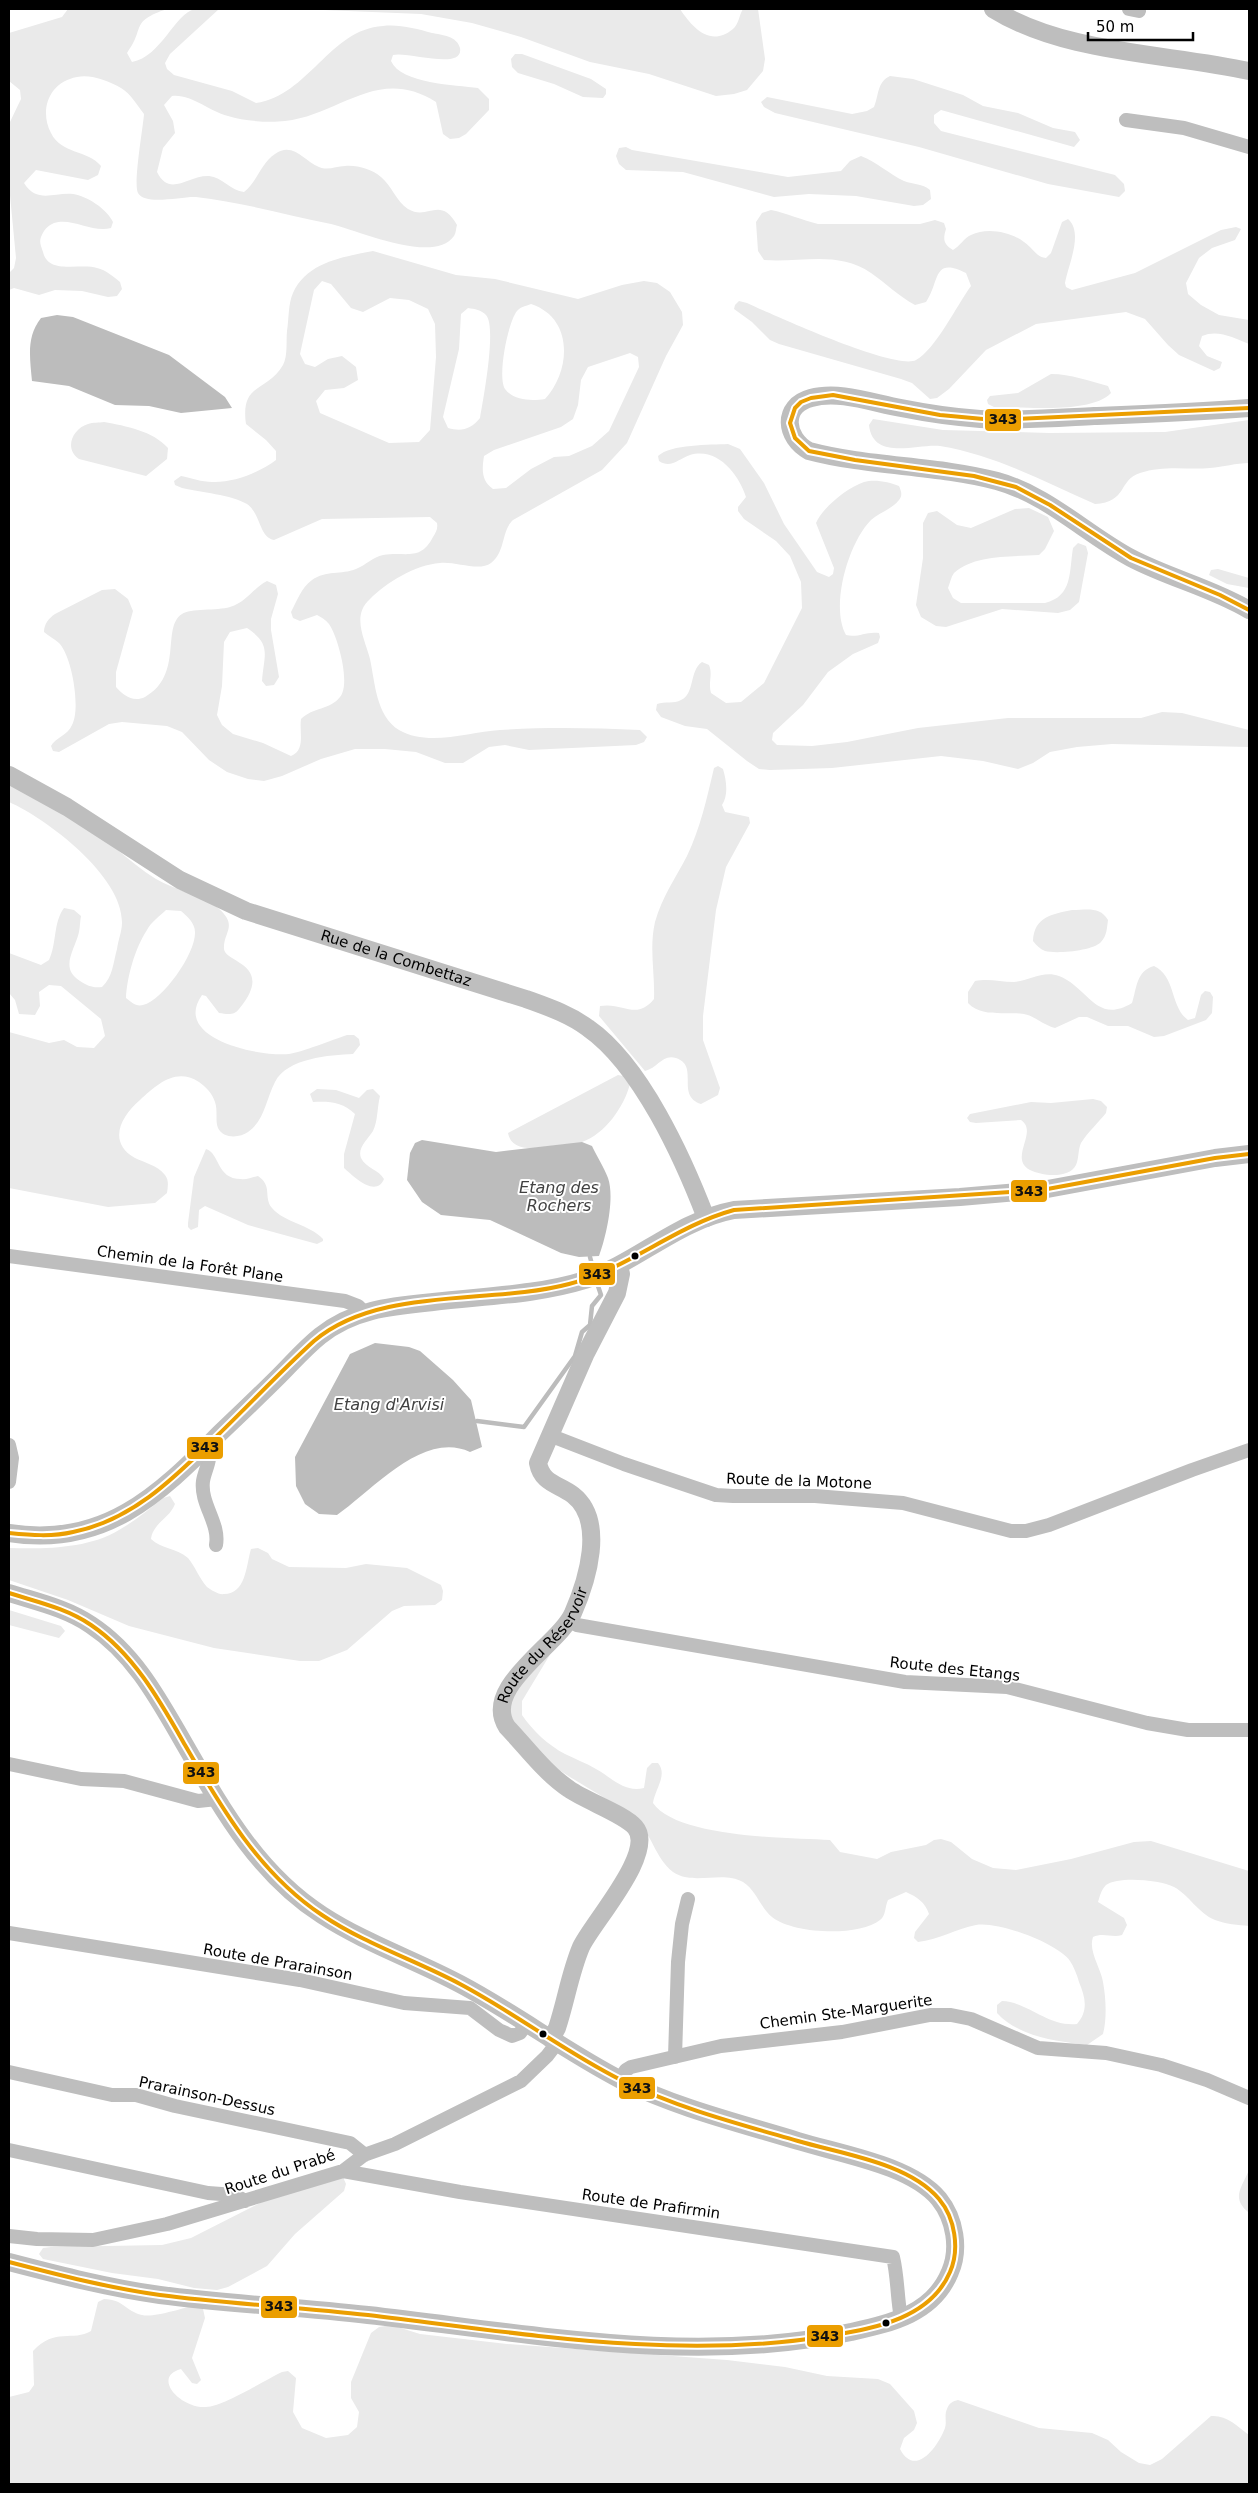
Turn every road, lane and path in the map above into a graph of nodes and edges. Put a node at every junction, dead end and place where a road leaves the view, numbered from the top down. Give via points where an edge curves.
1 (993, 9) edge
2 (1249, 71) edge
3 (1126, 120) dead end
4 (1249, 147) edge
5 (1249, 408) edge
6 (1249, 610) edge
7 (9, 775) edge
8 (1249, 1154) edge
9 (706, 1218) junction
10 (9, 1256) edge
11 (618, 1266) junction
12 (364, 1312) junction
13 (549, 1435) junction
14 (9, 1445) edge
15 (207, 1447) junction
16 (1249, 1450) edge
17 (9, 1482) edge
18 (9, 1533) edge
19 (216, 1545) dead end
20 (9, 1593) edge
21 (568, 1621) junction
22 (1249, 1730) edge
23 (9, 1764) edge
24 (217, 1799) junction
25 (688, 1899) dead end
26 (9, 1933) edge
27 (527, 2024) junction
28 (554, 2041) junction
29 (675, 2057) junction
30 (9, 2072) edge
31 (620, 2080) junction
32 (1249, 2098) edge
33 (9, 2150) edge
34 (365, 2155) junction
35 (343, 2171) junction
36 (245, 2201) junction
37 (9, 2236) edge
38 (9, 2262) edge
39 (901, 2318) junction

1 - 2 street via 1036,30 1069,40
3 - 4 street via 1184,128
5 - 6 street via 1044,419 980,419 920,412 847,397 820,396 800,402 790,422 795,441 809,451 943,471 1019,489 1045,502 1131,558 1204,587
7 - 9 street, Rue de la Combettaz via 67,807 172,875 246,911 526,999 580,1022 608,1045 637,1079
8 - 9 street via 1042,1190 960,1198 744,1209
9 - 11 street via 665,1236
10 - 12 street, Chemin de la Forêt Plane via 345,1302 358,1306
11 - 12 street via 585,1280 535,1290
11 - 13 street, Route du Réservoir via 620,1280 617,1293
12 - 15 street via 336,1325 317,1339
13 - 16 street, Route de la Motone via 716,1494 815,1496 903,1503 1011,1531 1049,1525
13 - 21 street, Route du Réservoir via 540,1458 540,1471 548,1481 578,1500 592,1534 588,1563
14 - 17 street via 12,1458
15 - 18 street via 158,1492 112,1521 89,1530 51,1536
15 - 19 street via 210,1453 202,1490 217,1532
20 - 24 street via 77,1616 124,1652 150,1686
21 - 22 street, Route des Etangs via 641,1638 905,1682 1007,1687 1147,1723 1188,1730
21 - 28 street, Route du Réservoir via 516,1678 503,1703 503,1720 530,1753 564,1785 632,1824 640,1843 616,1897 581,1947
23 - 24 street via 81,1779 124,1781 198,1802
24 - 27 street via 263,1865 301,1900 357,1935 463,1985
25 - 29 street via 678,1962
26 - 27 street, Route de Prarainson via 300,1980 404,2003 470,2008 512,2036 520,2033
27 - 28 street
28 - 31 street
28 - 34 street, Route du Prabé via 547,2056 521,2081 395,2144
29 - 31 street, Chemin Ste-Marguerite via 628,2068
29 - 32 street, Chemin Ste-Marguerite via 738,2043 842,2032 951,2015 971,2019 1038,2048 1106,2053 1153,2064 1207,2080
30 - 34 street, Prarainson-Dessus via 112,2094 136,2095 350,2143
31 - 39 street via 696,2110 889,2169 930,2190 950,2216 955,2243 954,2261 948,2277 934,2297 920,2310
33 - 36 street via 208,2193 235,2195
34 - 35 street, Route du Prabé
35 - 36 street, Route du Prabé
35 - 39 street, Route de Prafirmin via 893,2258 898,2276 897,2300
36 - 37 street, Route du Prabé via 167,2224 93,2240
38 - 39 street via 158,2294 605,2342 692,2347 765,2346 822,2338

